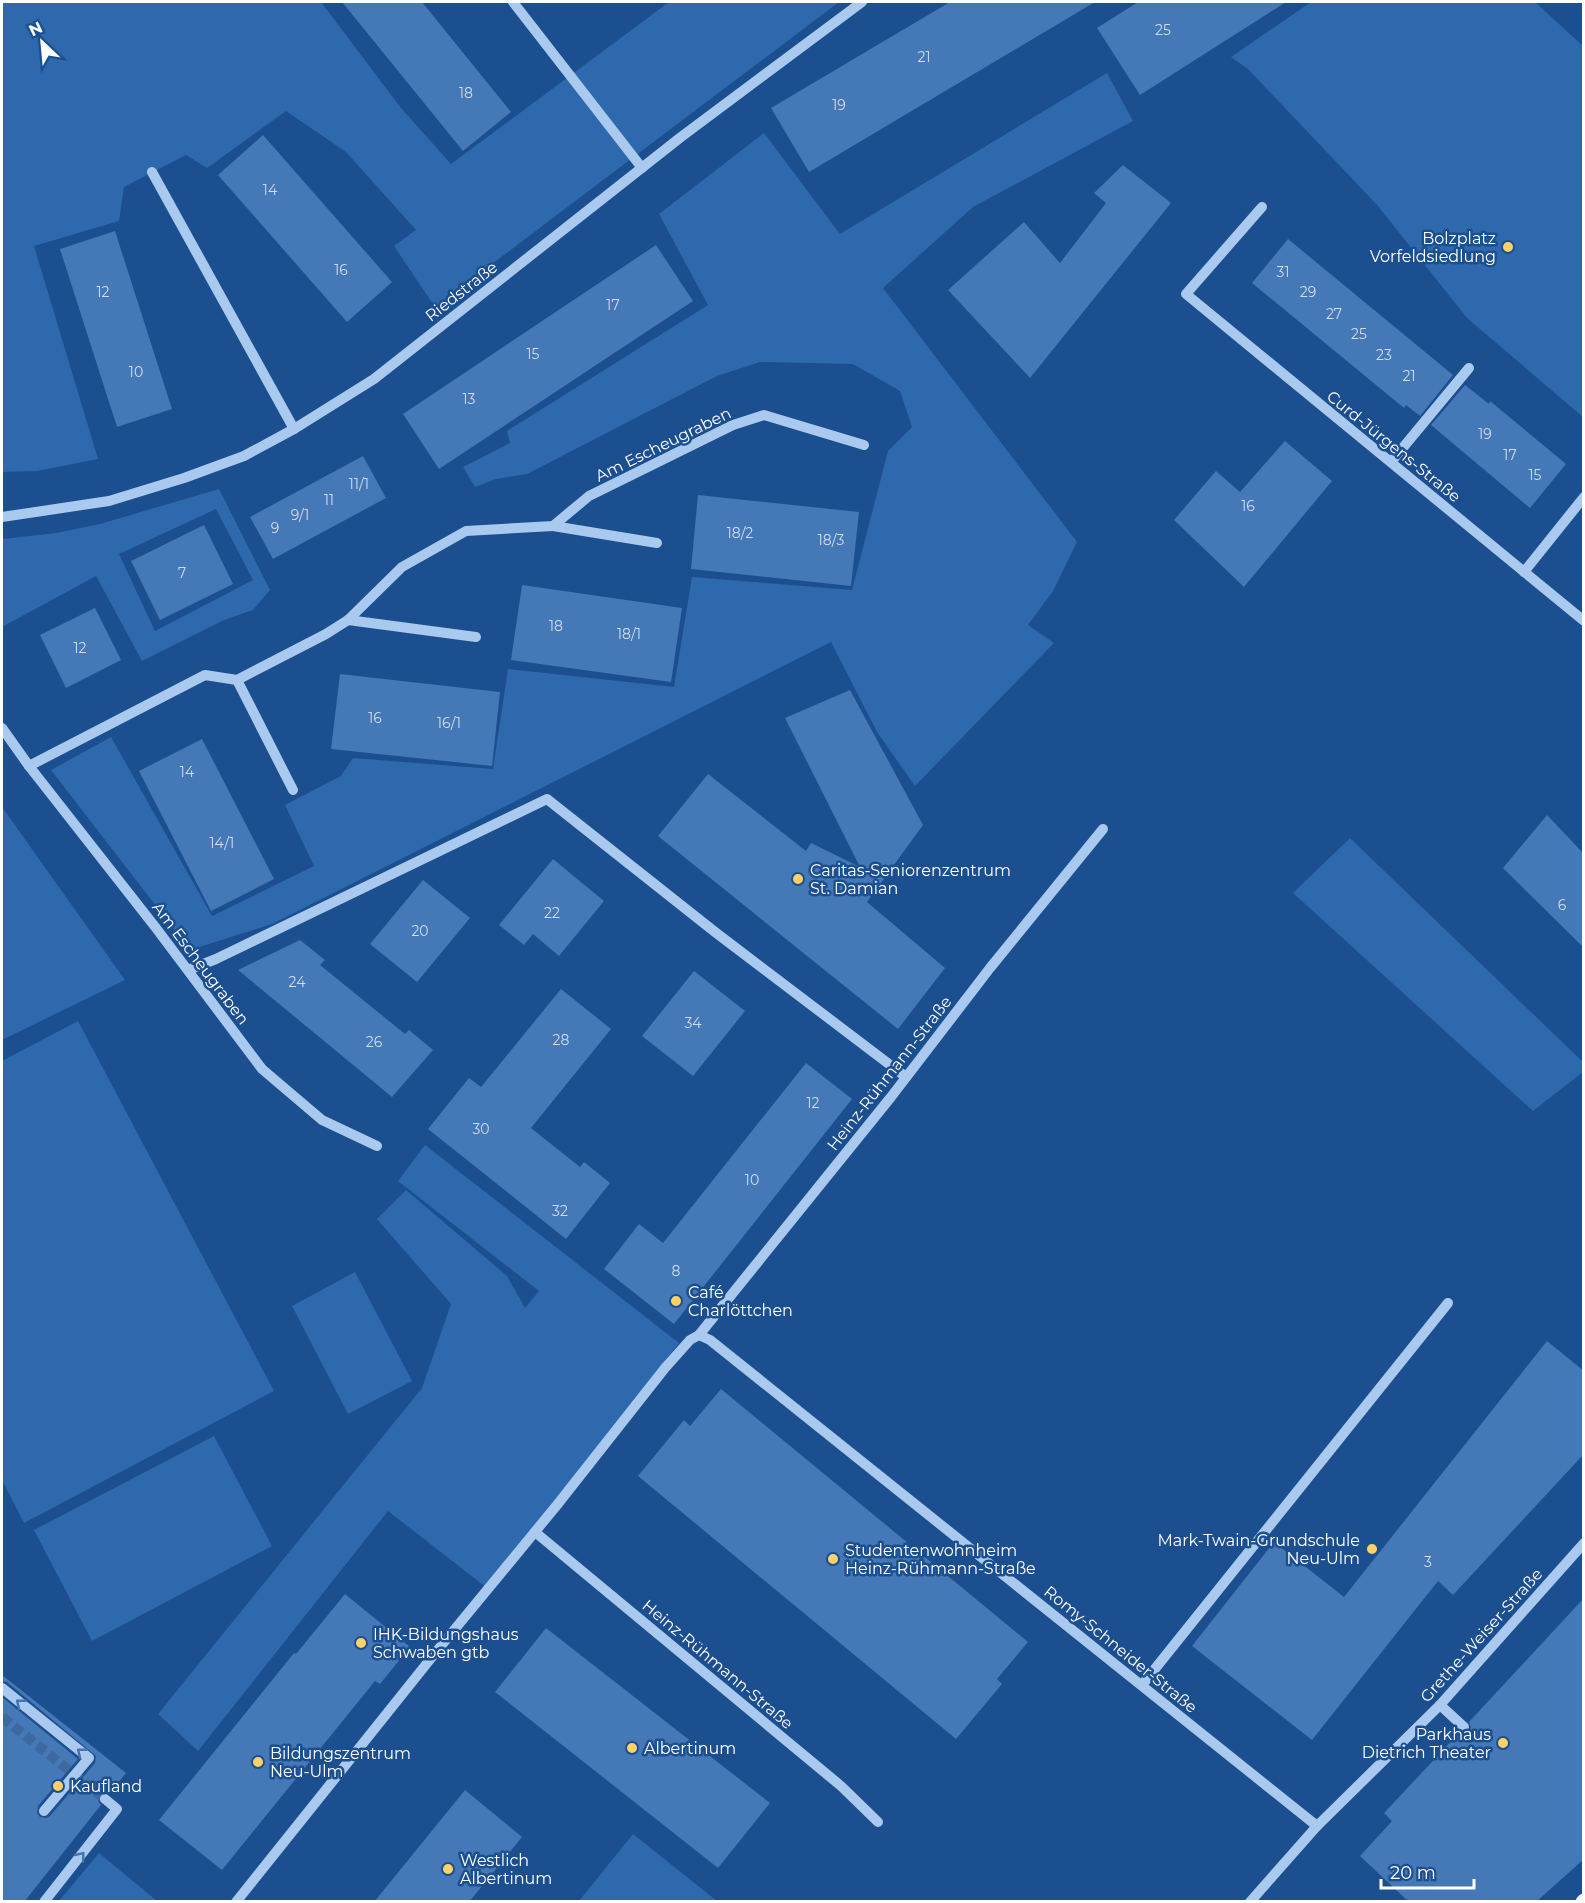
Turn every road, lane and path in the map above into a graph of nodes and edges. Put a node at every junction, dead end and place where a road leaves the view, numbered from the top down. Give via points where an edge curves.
1 (513, 2) edge
2 (862, 2) edge
3 (642, 168) junction
4 (152, 172) dead end
5 (1262, 207) dead end
6 (1469, 368) dead end
7 (294, 429) junction
8 (864, 445) dead end
9 (1390, 462) junction
10 (1584, 497) edge
11 (2, 517) edge
12 (553, 526) junction
13 (657, 543) dead end
14 (1524, 572) junction
15 (348, 620) junction
16 (1584, 621) edge
17 (476, 637) dead end
18 (237, 680) junction
19 (2, 728) edge
20 (29, 766) junction
21 (293, 790) dead end
22 (1103, 829) dead end
23 (188, 970) junction
24 (906, 1077) junction
25 (377, 1146) dead end
26 (1448, 1303) dead end
27 (699, 1335) junction
28 (535, 1532) junction
29 (1584, 1543) edge
30 (1142, 1685) junction
31 (2, 1688) edge
32 (1440, 1705) junction
33 (1464, 1727) dead end
34 (105, 1800) tunnel mouth
35 (44, 1811) dead end
36 (878, 1822) dead end
37 (1317, 1826) junction
38 (44, 1902) edge
39 (236, 1902) edge
40 (1250, 1902) edge

1 - 3 street
2 - 3 street, Riedstraße
3 - 7 street, Riedstraße via 374,379
4 - 7 street
5 - 9 street, Curd-Jürgens-Straße via 1186,294
6 - 9 street
7 - 11 street, Riedstraße via 244,456 109,501
8 - 12 street, Am Escheugraben via 764,415 733,425 589,496
9 - 14 street, Curd-Jürgens-Straße
10 - 14 street
12 - 13 street
12 - 15 street via 466,531 402,567
14 - 16 street, Curd-Jürgens-Straße
15 - 17 street
15 - 18 street
18 - 20 street via 205,675
18 - 21 street
19 - 20 street, Am Escheugraben
20 - 23 street, Am Escheugraben
22 - 24 street, Heinz-Rühmann-Straße
23 - 24 street via 547,799
23 - 25 street, Am Escheugraben via 262,1069 322,1120
24 - 27 street, Heinz-Rühmann-Straße
26 - 30 street
27 - 28 street via 679,1351
27 - 30 street, Romy-Schneider-Straße
28 - 36 street, Heinz-Rühmann-Straße via 841,1786
28 - 39 street
29 - 32 street, Grethe-Weiser-Straße
30 - 37 street, Romy-Schneider-Straße
35 -> 31 street via 89,1758
32 - 33 street
32 - 37 street, Grethe-Weiser-Straße
38 -> 34 street via 117,1809
37 - 40 street, Grethe-Weiser-Straße

